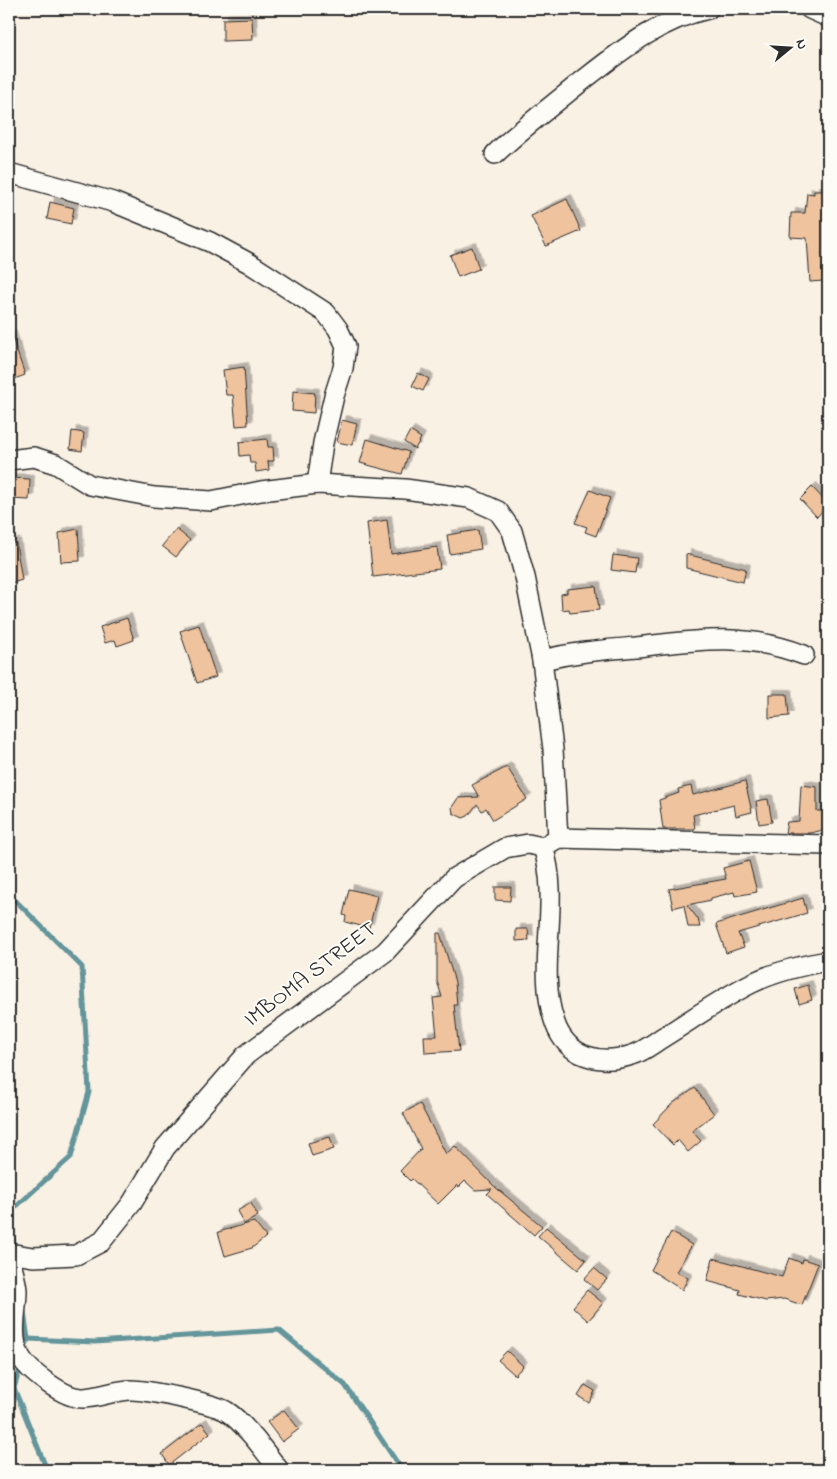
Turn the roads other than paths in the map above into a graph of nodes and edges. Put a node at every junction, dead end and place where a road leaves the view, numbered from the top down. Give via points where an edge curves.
1 (708, 9) edge
2 (810, 9) edge
3 (828, 17) edge
4 (495, 154) dead end
5 (9, 173) edge
6 (9, 460) edge
7 (317, 484) junction
8 (804, 655) dead end
9 (542, 660) junction
10 (550, 842) junction
11 (828, 845) edge
12 (828, 961) edge
13 (10, 1254) edge
14 (279, 1470) edge

1 - 4 street via 688,13 646,34 521,129
2 - 3 street
5 - 7 street via 113,202 210,242 326,313 346,346 323,443
6 - 7 street via 34,457 56,464 90,485 164,498 211,501
7 - 9 street via 460,496 498,511 512,531
8 - 9 street via 777,645 741,639 576,652
9 - 10 street via 553,749
10 - 11 street, IMBOMA STREET
10 - 12 street via 548,994 555,1025 572,1050 591,1059 609,1060 634,1055 753,983 806,964
10 - 13 street, IMBOMA STREET via 505,848 454,878 385,952 246,1054 166,1148 132,1203 100,1242 76,1255 34,1257
13 - 14 street via 17,1289 14,1331 24,1361 67,1394 82,1398 130,1390 152,1392 225,1410 244,1427

